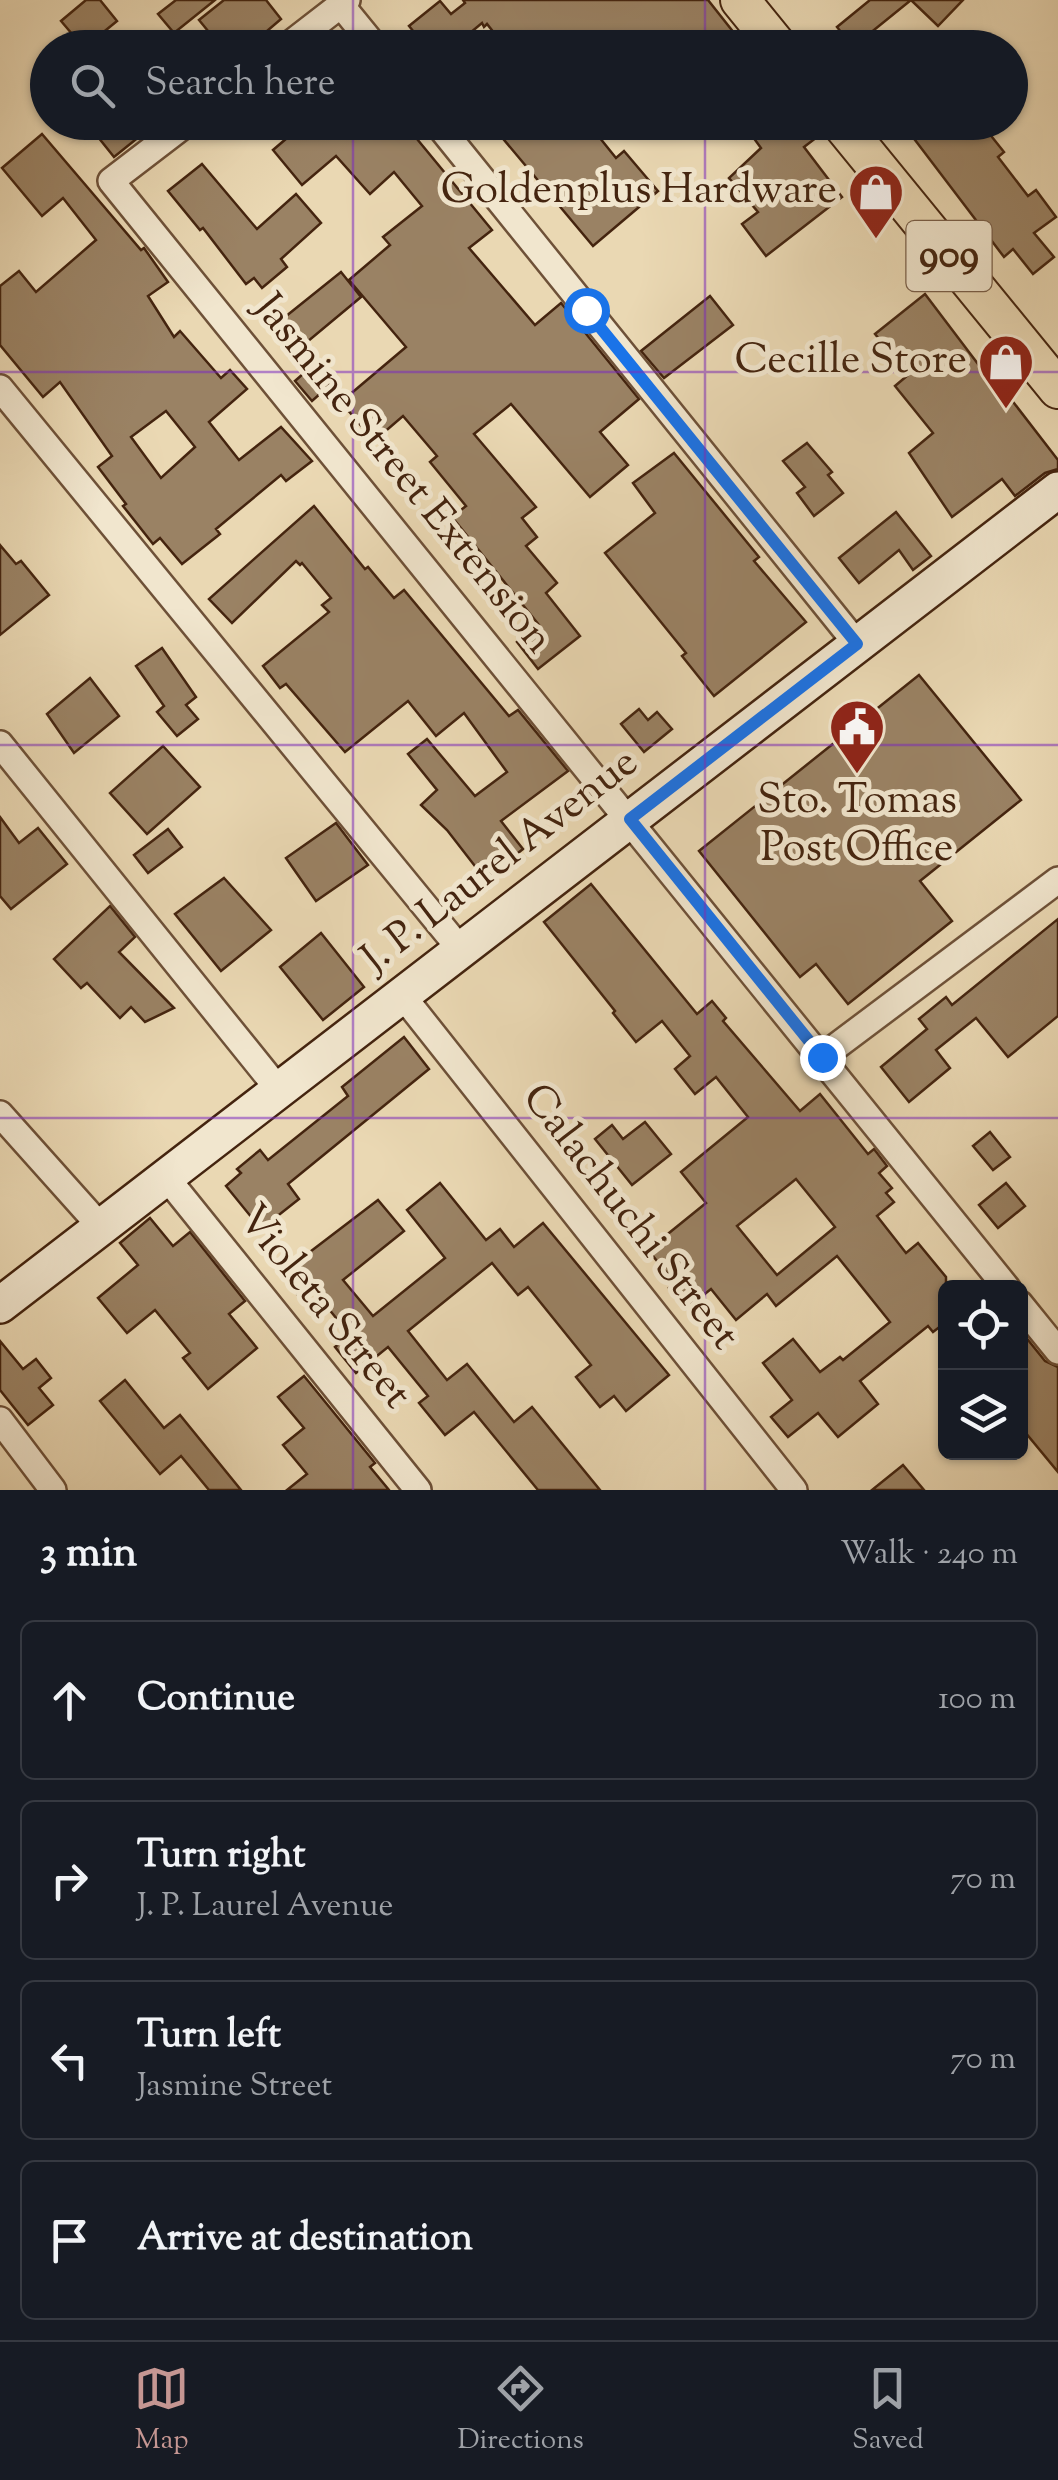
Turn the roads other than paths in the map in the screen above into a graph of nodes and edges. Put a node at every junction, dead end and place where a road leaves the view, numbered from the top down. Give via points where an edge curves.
1 (740, 0) edge
2 (344, 2) edge
3 (309, 30) edge
4 (363, 30) edge
5 (764, 30) edge
6 (165, 140) edge
7 (451, 140) edge
8 (855, 140) edge
9 (0, 388) edge
10 (1058, 389) edge
11 (1058, 490) edge
12 (857, 644) junction
13 (0, 744) edge
14 (630, 819) junction
15 (1057, 884) edge
16 (461, 950) junction
17 (402, 996) junction
18 (822, 1057) junction
19 (279, 1090) junction
20 (0, 1114) edge
21 (166, 1177) junction
22 (101, 1227) junction
23 (1001, 1280) edge
24 (0, 1305) edge
25 (1028, 1314) edge
26 (1058, 1350) edge
27 (0, 1420) edge
28 (54, 1490) edge
29 (418, 1490) edge
30 (794, 1490) edge

1 - 5 main road
2 - 3 street
2 - 4 street
6 - 14 street, Jasmine Street Extension via 112,181
7 - 12 street
8 - 10 main road, 909
9 - 16 street
11 - 12 street, J. P. Laurel Avenue
12 - 14 street, J. P. Laurel Avenue
13 - 19 street
14 - 16 street, J. P. Laurel Avenue
14 - 18 street, Jasmine Street Extension
15 - 18 street
16 - 17 street, J. P. Laurel Avenue
17 - 19 street, J. P. Laurel Avenue
17 - 30 street, Calachuchi Street
18 - 23 street, Jasmine Street Extension
19 - 21 street, J. P. Laurel Avenue
20 - 22 street
21 - 22 street, J. P. Laurel Avenue
21 - 29 street, Violeta Street
22 - 24 street, J. P. Laurel Avenue
25 - 26 street
27 - 28 street

